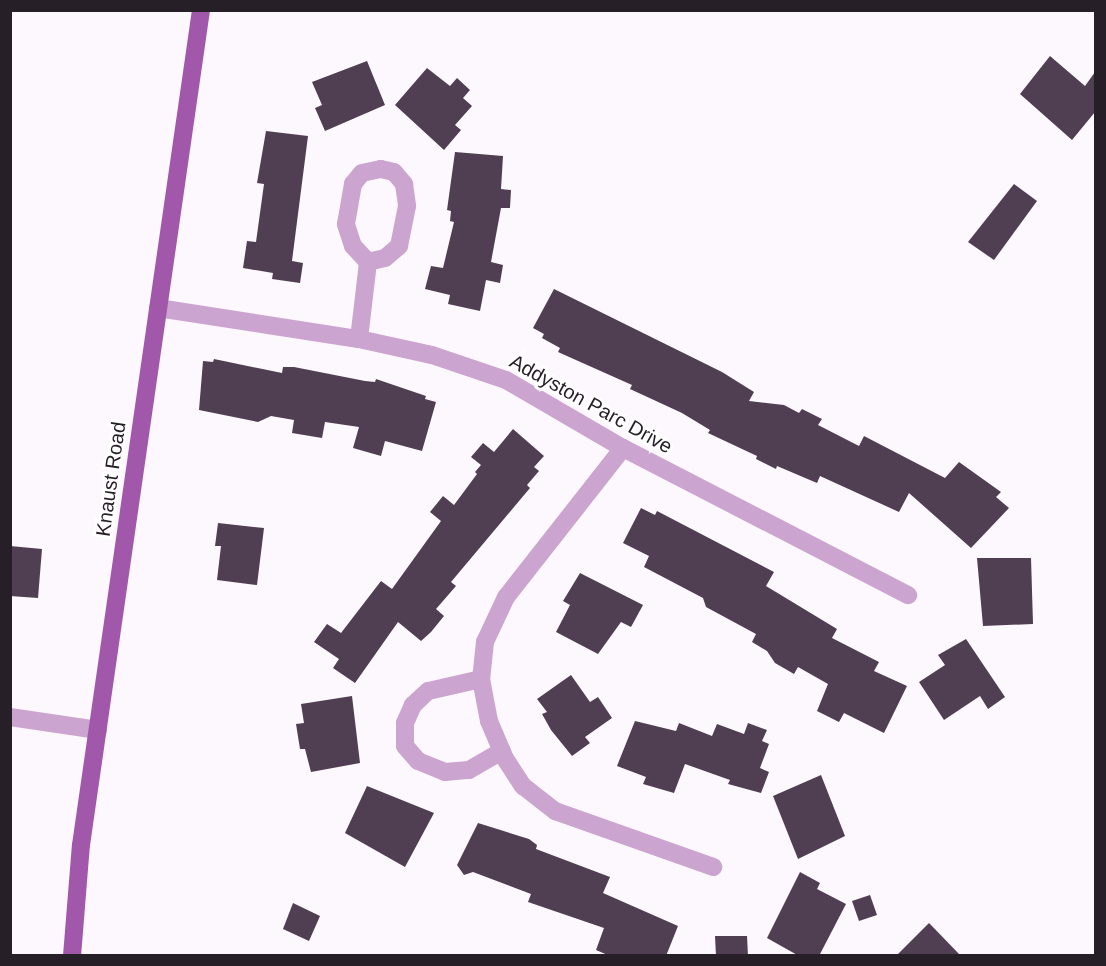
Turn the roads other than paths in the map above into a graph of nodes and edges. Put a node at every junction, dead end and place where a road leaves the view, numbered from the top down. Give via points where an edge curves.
1 (201, 10) edge
2 (368, 262) junction
3 (158, 308) junction
4 (359, 339) junction
5 (623, 448) junction
6 (908, 595) dead end
7 (481, 679) junction
8 (10, 717) edge
9 (98, 730) junction
10 (502, 751) junction
11 (712, 867) dead end
12 (72, 956) edge

1 - 3 main road, Knaust Road
2 - 2 street via 353,246 346,224 353,184 362,174 381,169 394,172 404,184 407,206 399,246 385,258
2 - 4 street
3 - 4 street, Addyston Parc Drive
3 - 9 main road, Knaust Road
4 - 5 street, Addyston Parc Drive via 432,355 506,380
5 - 6 street, Addyston Parc Drive
5 - 7 street via 506,597 485,642
7 - 10 street via 489,721
7 - 10 street via 428,691 413,705 405,723 405,746 418,761 445,772 469,770
8 - 9 street
9 - 12 main road, Knaust Road via 79,866
10 - 11 street via 523,786 555,811

